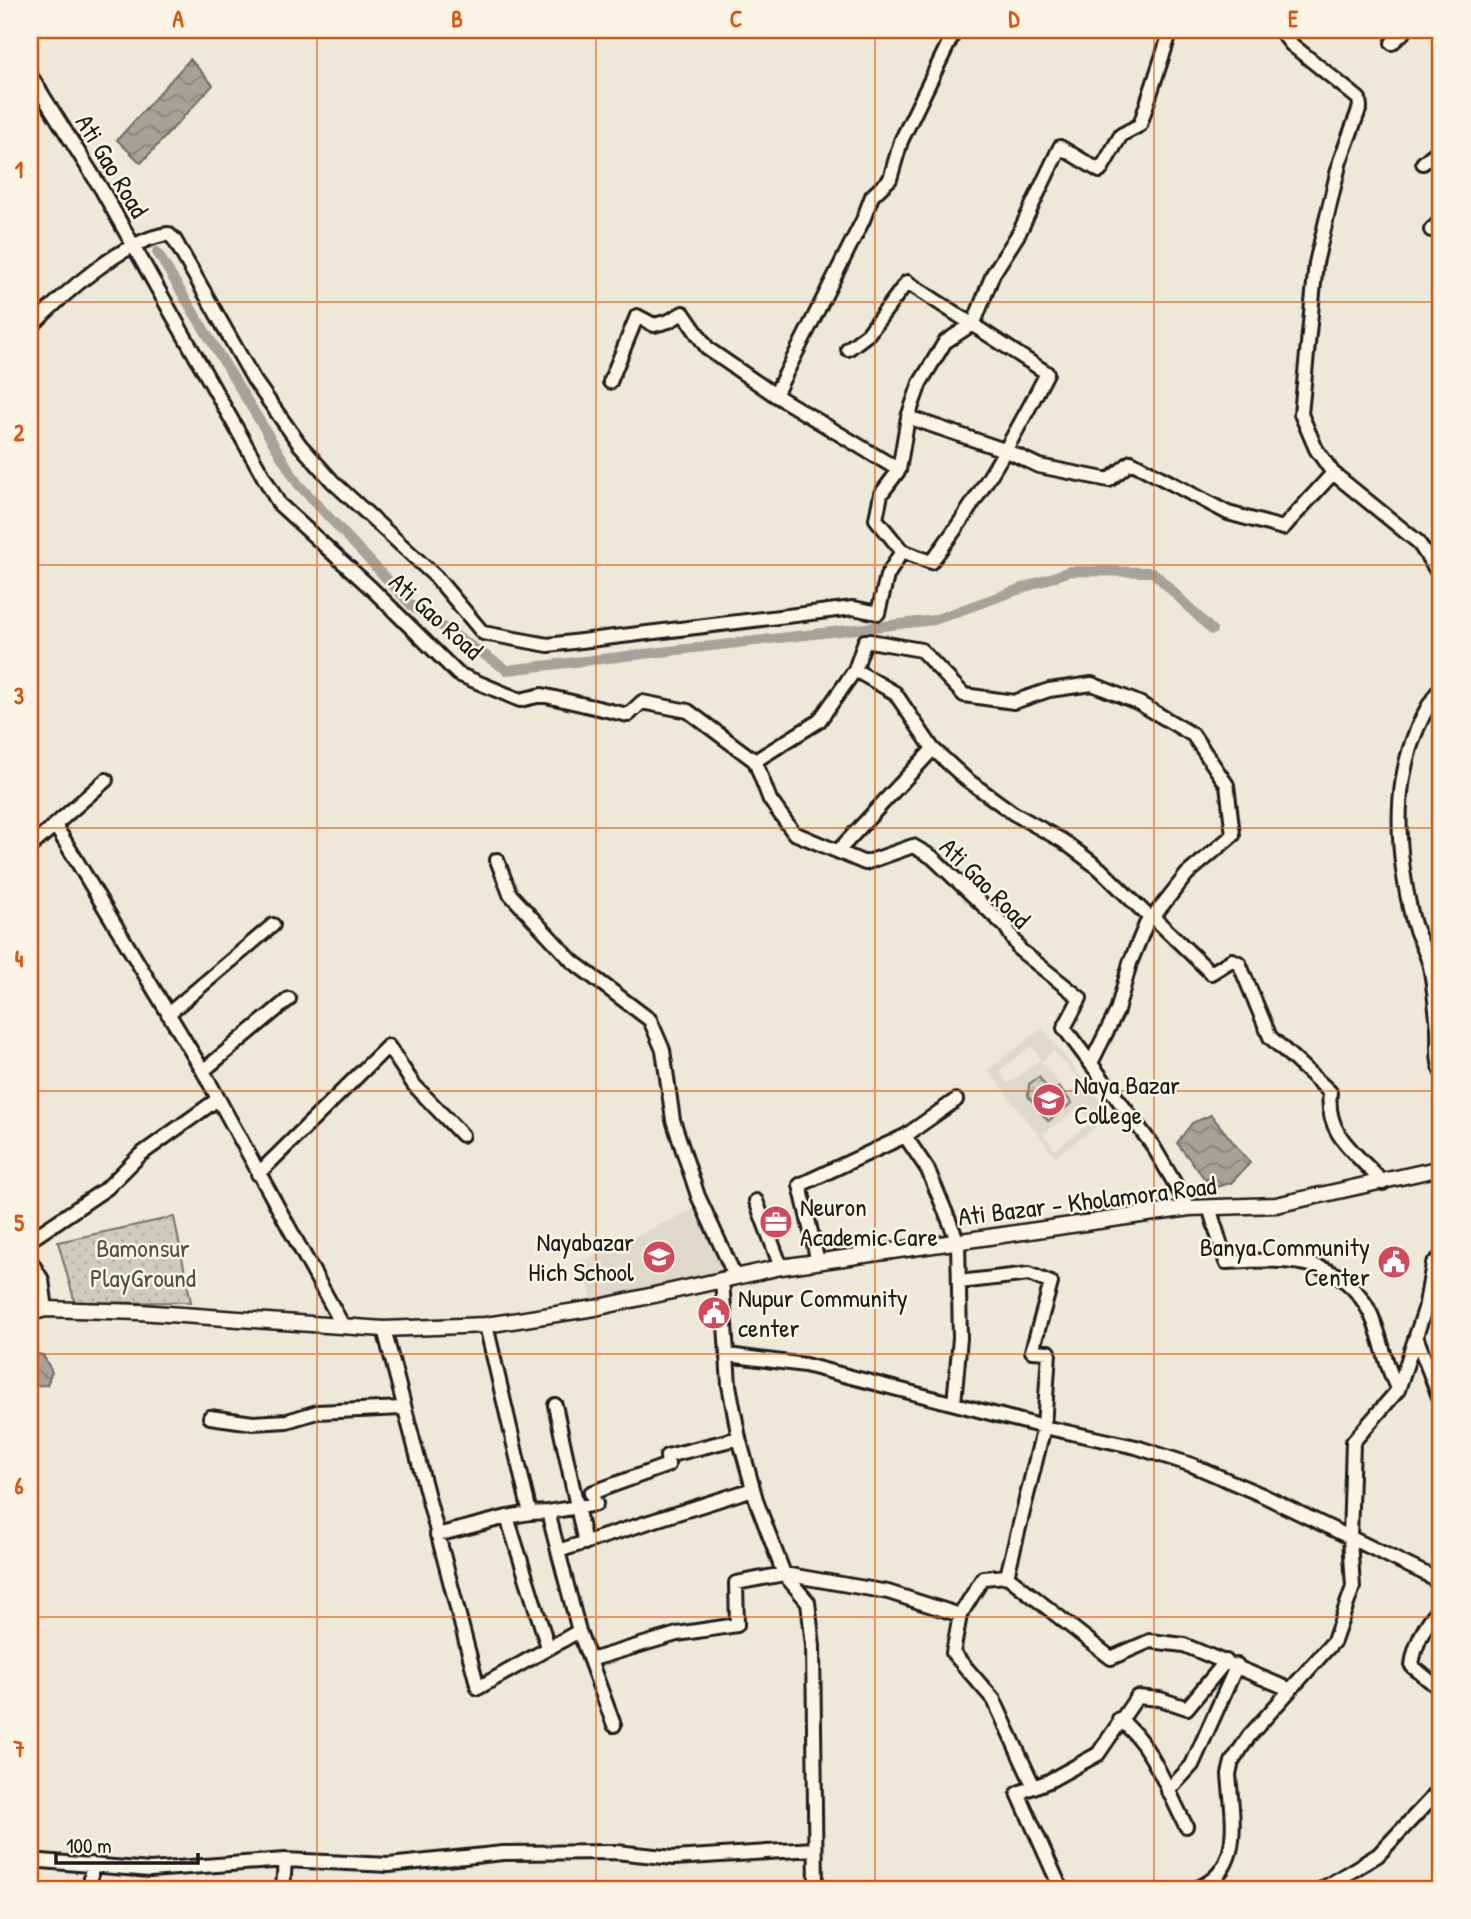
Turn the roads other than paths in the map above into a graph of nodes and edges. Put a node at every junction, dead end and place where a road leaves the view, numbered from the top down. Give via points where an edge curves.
1 (955, 30) edge
2 (1171, 30) edge
3 (1280, 30) edge
4 (1406, 30) edge
5 (1392, 43) dead end
6 (30, 75) edge
7 (1441, 148) edge
8 (1423, 163) dead end
9 (1441, 221) edge
10 (1431, 230) dead end
11 (134, 246) junction
12 (974, 323) junction
13 (30, 327) edge
14 (848, 349) dead end
15 (610, 382) dead end
16 (775, 396) junction
17 (908, 417) junction
18 (1007, 451) junction
19 (899, 470) junction
20 (1334, 473) junction
21 (902, 551) junction
22 (1441, 577) edge
23 (855, 670) junction
24 (1441, 687) edge
25 (933, 750) junction
26 (755, 761) junction
27 (106, 780) dead end
28 (55, 825) junction
29 (30, 847) edge
30 (839, 850) junction
31 (496, 860) dead end
32 (1151, 917) junction
33 (273, 925) dead end
34 (289, 999) dead end
35 (168, 1014) junction
36 (1091, 1063) junction
37 (202, 1071) junction
38 (1441, 1071) edge
39 (218, 1099) junction
40 (956, 1100) dead end
41 (462, 1135) dead end
42 (905, 1136) junction
43 (1441, 1168) edge
44 (258, 1174) junction
45 (1382, 1183) junction
46 (756, 1201) dead end
47 (1189, 1208) junction
48 (1209, 1208) junction
49 (30, 1240) edge
50 (958, 1242) junction
51 (1441, 1257) edge
52 (30, 1261) edge
53 (818, 1262) junction
54 (781, 1267) junction
55 (729, 1278) junction
56 (959, 1282) junction
57 (47, 1309) junction
58 (30, 1312) edge
59 (485, 1325) junction
60 (343, 1326) junction
61 (384, 1329) junction
62 (1417, 1338) junction
63 (728, 1355) junction
64 (1398, 1390) junction
65 (1441, 1402) edge
66 (954, 1403) junction
67 (555, 1405) dead end
68 (402, 1408) junction
69 (209, 1417) dead end
70 (1044, 1427) junction
71 (739, 1438) junction
72 (753, 1489) junction
73 (579, 1507) junction
74 (548, 1512) junction
75 (530, 1513) junction
76 (507, 1517) junction
77 (437, 1535) junction
78 (1350, 1538) junction
79 (585, 1543) junction
80 (558, 1551) junction
81 (784, 1574) junction
82 (1007, 1576) junction
83 (1441, 1585) edge
84 (1441, 1605) edge
85 (960, 1615) junction
86 (579, 1631) junction
87 (548, 1647) junction
88 (590, 1660) junction
89 (1232, 1663) junction
90 (1289, 1689) junction
91 (1441, 1690) edge
92 (1119, 1719) junction
93 (614, 1725) dead end
94 (1034, 1787) junction
95 (1441, 1788) edge
96 (1168, 1791) junction
97 (1186, 1826) dead end
98 (814, 1849) junction
99 (30, 1860) edge
100 (285, 1860) junction
101 (91, 1864) junction
102 (1204, 1888) edge
103 (91, 1889) edge
104 (283, 1889) edge
105 (816, 1889) edge
106 (1062, 1889) edge
107 (1322, 1889) edge

1 - 16 street via 901,141 890,179 872,196
2 - 12 street via 1140,125 1121,135 1100,171 1060,147 1019,233 993,274
3 - 20 street via 1359,99 1360,107 1339,161 1316,263 1303,374 1301,414 1316,449
4 - 5 street
6 - 11 street, Ati Gao Road
7 - 8 street
9 - 10 street
11 - 13 street
11 - 21 street via 155,236 168,234 174,239 254,380 300,445 333,482 436,577 483,633 548,645 853,608 878,613 887,576
11 - 26 street, Ati Gao Road via 279,504 458,674 520,700 542,695 628,715 642,702 688,711
12 - 14 street via 907,282 868,334
12 - 17 street via 945,342 920,383
12 - 18 street via 1046,373
15 - 16 street via 637,316 654,325 683,313 708,349
16 - 19 street
17 - 18 street
17 - 19 street
18 - 20 street via 1039,466 1109,480 1131,462 1228,513 1283,528
18 - 21 street via 931,562
19 - 21 street via 881,494 876,519
20 - 22 street via 1418,542
23 - 25 street via 895,693
23 - 26 street via 819,720
23 - 32 street via 864,641 921,650 964,695 1014,702 1049,690 1092,684 1194,735 1227,785 1233,835 1186,874
24 - 38 street via 1421,715 1399,796 1401,853 1413,922 1429,965
25 - 30 street
25 - 32 street via 1004,806 1100,869
26 - 30 street, Ati Gao Road via 770,800 794,832
27 - 28 street
28 - 29 street
28 - 35 street
30 - 36 street, Ati Gao Road via 865,863 913,846 932,856 1006,927 1020,950 1080,998 1064,1028
31 - 55 street via 510,894 572,961 650,1020 663,1050 673,1121
32 - 36 street
32 - 45 street via 1211,973 1232,960 1239,963 1270,1037 1329,1092 1332,1129
33 - 35 street
34 - 37 street
35 - 37 street
36 - 47 street via 1153,1146
37 - 39 street
39 - 44 street
39 - 49 street via 140,1155 107,1188
40 - 42 street
41 - 44 street via 414,1085 388,1045
42 - 50 street via 928,1170
42 - 53 street via 800,1185
43 - 45 main road, Ati Bazar - Kholamora Road
44 - 60 street
45 - 48 main road, Ati Bazar - Kholamora Road via 1276,1205
46 - 54 street
47 - 48 main road, Ati Bazar - Kholamora Road
47 - 50 main road, Ati Bazar - Kholamora Road
48 - 64 street via 1226,1262 1269,1259 1326,1267 1346,1281 1375,1324 1384,1365
50 - 53 main road, Ati Bazar - Kholamora Road
50 - 56 street
51 - 62 street via 1433,1264
52 - 57 street via 42,1280
53 - 54 main road, Ati Bazar - Kholamora Road
54 - 55 main road, Ati Bazar - Kholamora Road
55 - 59 main road, Ati Bazar - Kholamora Road via 595,1308
55 - 63 street
56 - 66 street
56 - 70 street via 1029,1274 1051,1283 1032,1351 1049,1352
57 - 58 main road, Ati Bazar - Kholamora Road
57 - 60 main road, Ati Bazar - Kholamora Road
59 - 61 main road, Ati Bazar - Kholamora Road
59 - 75 street
60 - 61 main road, Ati Bazar - Kholamora Road
61 - 68 street
62 - 64 street
62 - 65 street
63 - 66 street via 805,1365
63 - 71 street
64 - 78 street via 1353,1442
66 - 70 street
67 - 73 street
68 - 69 street via 317,1412 287,1421 253,1423
68 - 77 street
70 - 78 street via 1136,1447 1192,1465
70 - 82 street
71 - 72 street
71 - 73 street via 667,1456 668,1465 591,1493 596,1504
72 - 79 street
72 - 81 street
73 - 74 street
73 - 79 street
74 - 75 street
74 - 80 street
75 - 76 street
76 - 77 street
76 - 87 street
77 - 87 street via 478,1688
78 - 83 street
78 - 90 street via 1353,1587 1345,1616 1334,1642
79 - 80 street
80 - 86 street
81 - 85 street via 888,1592
81 - 88 street via 736,1583 737,1625 677,1634
81 - 98 street via 808,1602 812,1635
82 - 85 street via 983,1578
82 - 89 street via 1111,1658 1150,1641 1184,1645
84 - 91 street via 1431,1616 1412,1666
85 - 94 street via 954,1653 994,1700
86 - 87 street
86 - 88 street
88 - 93 street
89 - 90 street
89 - 92 street via 1187,1708 1137,1697
89 - 96 street via 1192,1765
90 - 102 street via 1232,1762 1231,1856 1219,1876
92 - 94 street via 1098,1754
92 - 96 street via 1134,1730
94 - 106 street via 1018,1793
95 - 107 street via 1378,1855
96 - 97 street
98 - 100 street via 674,1858 616,1852 503,1853 389,1865
98 - 105 street
99 - 101 street
100 - 101 street via 150,1870
100 - 104 street
101 - 103 street

